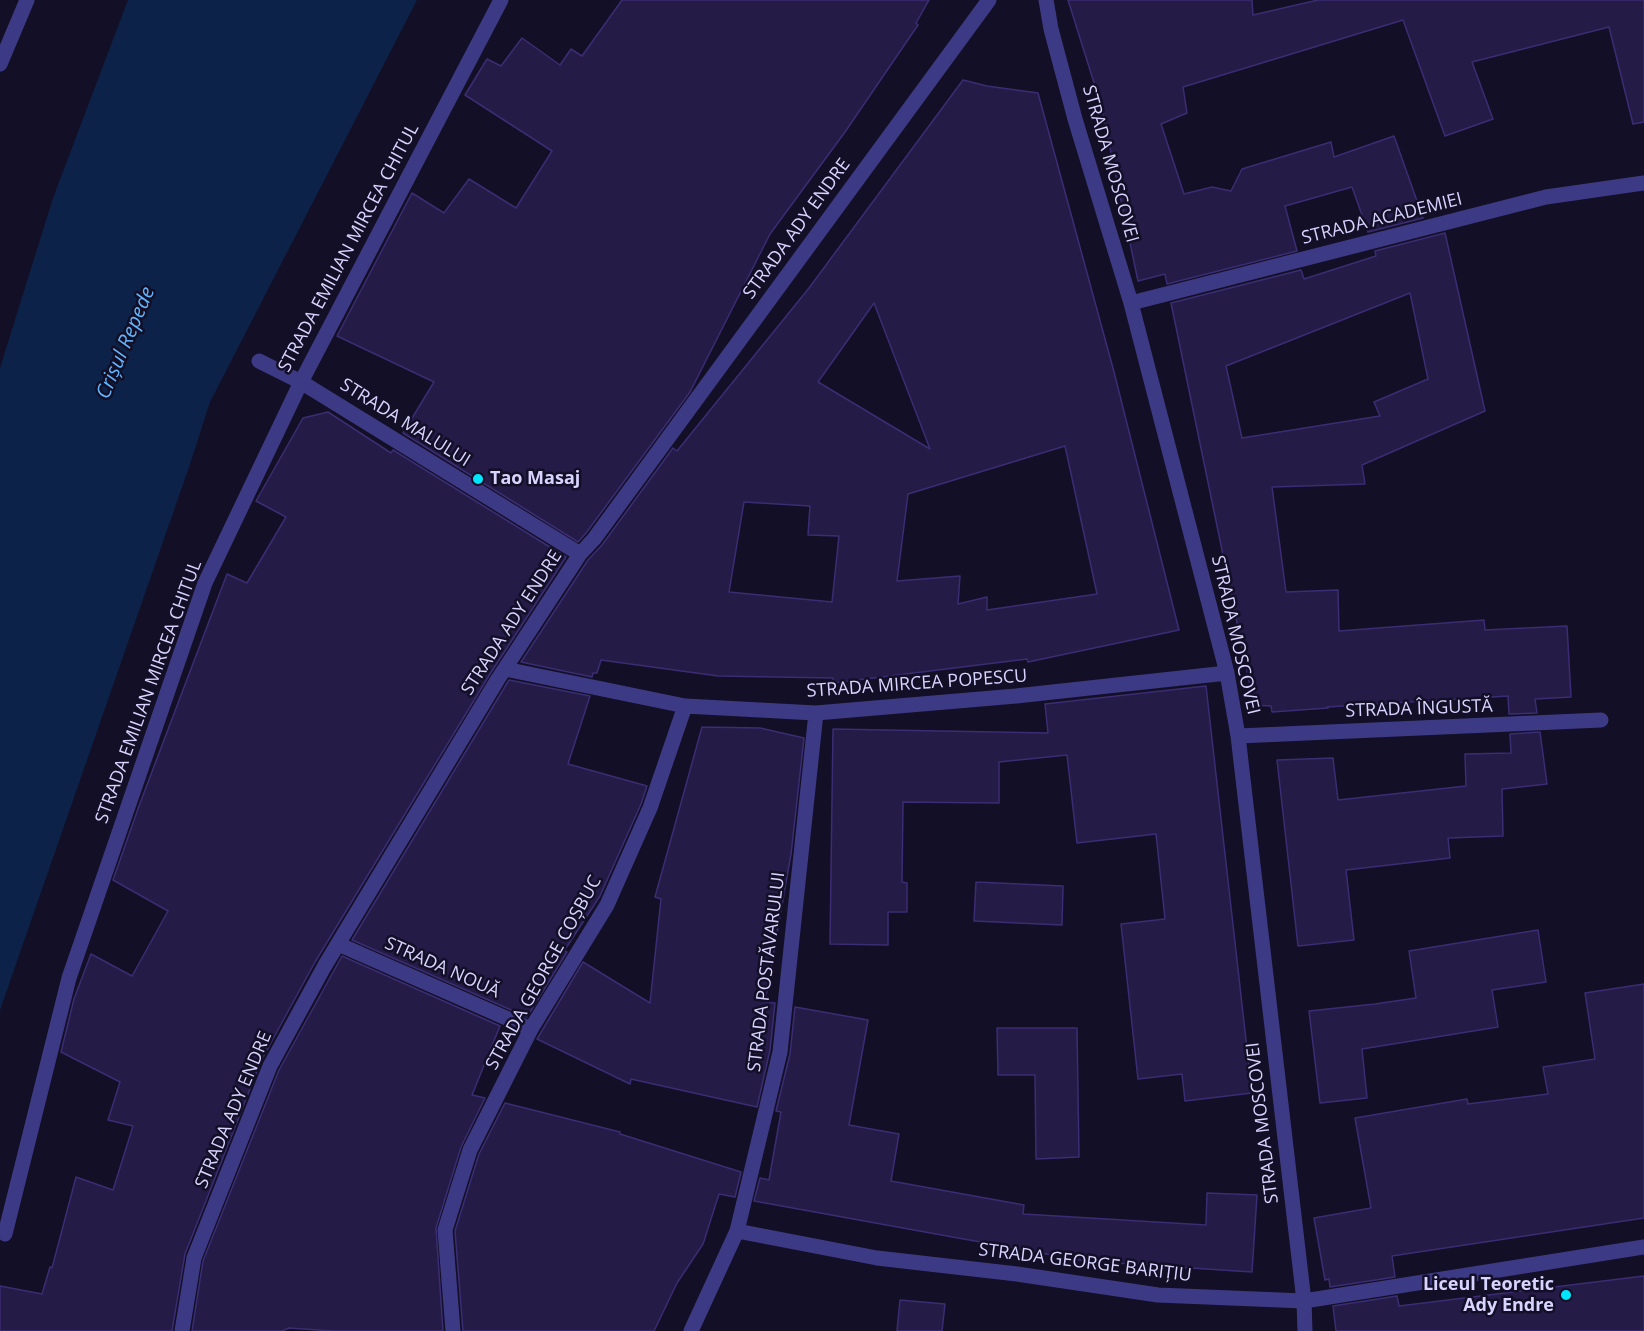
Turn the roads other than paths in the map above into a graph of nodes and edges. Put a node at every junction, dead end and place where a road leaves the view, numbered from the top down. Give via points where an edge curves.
1 (27, 0) edge
2 (501, 0) edge
3 (989, 0) edge
4 (1046, 0) edge
5 (0, 64) edge
6 (1644, 183) edge
7 (1131, 303) junction
8 (260, 361) dead end
9 (301, 382) junction
10 (580, 554) junction
11 (505, 669) junction
12 (1227, 673) junction
13 (685, 706) junction
14 (816, 713) junction
15 (1601, 720) dead end
16 (1238, 736) junction
17 (338, 944) junction
18 (531, 1029) junction
19 (737, 1231) junction
20 (5, 1234) dead end
21 (1644, 1247) edge
22 (1304, 1301) junction
23 (182, 1331) edge
24 (453, 1331) edge
25 (691, 1331) edge
26 (1305, 1331) edge

1 - 5 street
2 - 9 street, STRADA EMILIAN MIRCEA CHITUL
3 - 10 street, STRADA ADY ENDRE
4 - 7 street, STRADA MOSCOVEI via 1075,119
6 - 7 street, STRADA ACADEMIEI via 1546,197
7 - 12 street, STRADA MOSCOVEI
8 - 9 street, STRADA MALULUI
9 - 10 street, STRADA MALULUI
9 - 20 street, STRADA EMILIAN MIRCEA CHITUL via 205,583 69,978
10 - 11 street, STRADA ADY ENDRE
11 - 13 street, STRADA MIRCEA POPESCU
11 - 17 street, STRADA ADY ENDRE
12 - 14 street, STRADA MIRCEA POPESCU
12 - 16 street, STRADA MOSCOVEI
13 - 14 street, STRADA MIRCEA POPESCU
13 - 18 street, STRADA GEORGE COȘBUC via 650,808 607,905
14 - 19 street, STRADA POSTĂVARULUI via 780,1052
15 - 16 street, STRADA ÎNGUSTĂ
16 - 22 street, STRADA MOSCOVEI
17 - 18 street, STRADA NOUĂ
17 - 23 street, STRADA ADY ENDRE via 270,1066 194,1258
18 - 24 street, STRADA GEORGE COȘBUC via 470,1150 445,1230
19 - 22 street, STRADA GEORGE BARIȚIU via 877,1258 1158,1295
19 - 25 street, STRADA POSTĂVARULUI
21 - 22 street, STRADA GEORGE BARIȚIU
22 - 26 street, STRADA MOSCOVEI

